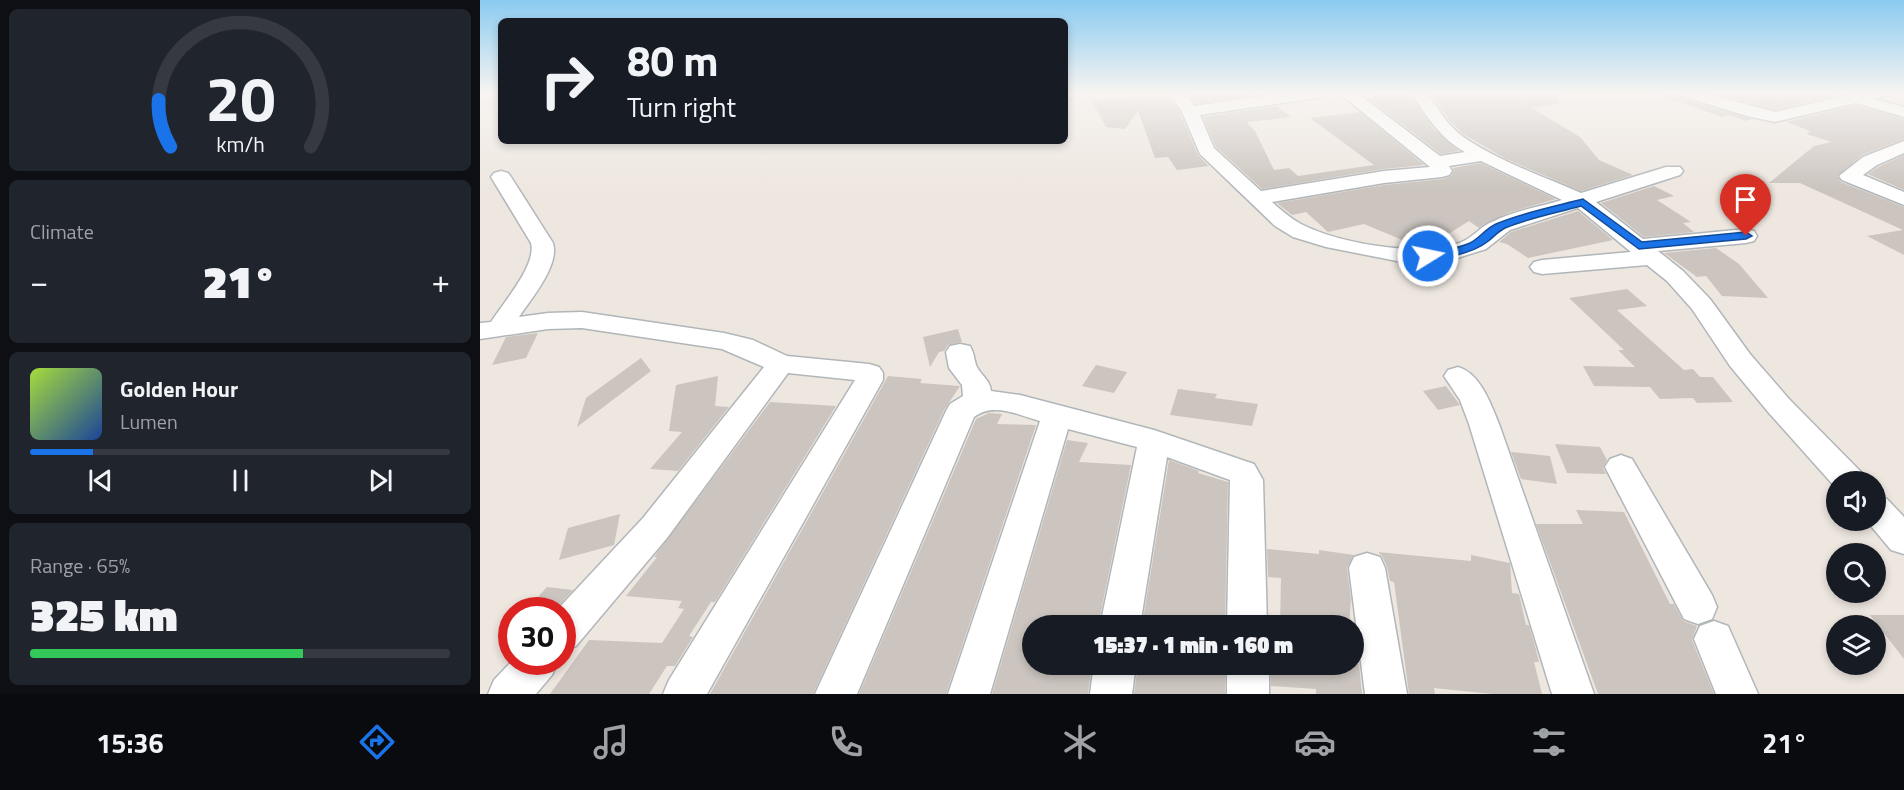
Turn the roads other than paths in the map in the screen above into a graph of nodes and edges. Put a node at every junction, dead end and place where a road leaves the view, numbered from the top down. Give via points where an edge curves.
1 (1195, 124) edge
2 (1388, 124) edge
3 (1442, 124) edge
4 (1904, 146) edge
5 (1483, 155) junction
6 (1437, 163) junction
7 (1672, 171) dead end
8 (501, 177) dead end
9 (1257, 198) junction
10 (1904, 200) edge
11 (1583, 202) junction
12 (1746, 236) dead end
13 (1647, 251) junction
14 (1542, 267) dead end
15 (490, 329) edge
16 (960, 351) dead end
17 (781, 364) junction
18 (1458, 376) dead end
19 (978, 400) junction
20 (1056, 416) junction
21 (1154, 441) junction
22 (1621, 467) dead end
23 (1841, 471) edge
24 (1886, 520) edge
25 (1904, 540) edge
26 (1367, 568) dead end
27 (1122, 615) edge
28 (1247, 615) edge
29 (576, 617) edge
30 (526, 675) edge
31 (1114, 675) edge
32 (1248, 675) edge
33 (509, 694) edge
34 (684, 694) edge
35 (836, 694) edge
36 (969, 694) edge
37 (1111, 694) edge
38 (1248, 694) edge
39 (1386, 694) edge
40 (1573, 694) edge
41 (1737, 694) edge

1 - 9 street via 1206,150
2 - 6 street
3 - 5 street via 1449,134
4 - 10 street via 1870,161 1849,176
5 - 6 street
5 - 11 street
6 - 9 street via 1442,171
7 - 11 street
8 - 15 street via 544,250 542,262
9 - 11 street via 1300,232 1346,244 1428,256 1452,253 1479,242 1502,225
11 - 13 street
12 - 13 street
13 - 14 street
13 - 23 street via 1701,304 1747,367
15 - 17 street via 591,321 724,341
16 - 19 street via 963,368 976,384
17 - 29 street via 654,528
17 - 34 street via 859,370 869,373 869,380
18 - 40 street via 1474,399 1484,424
19 - 20 street via 991,399
19 - 35 street via 961,411
20 - 21 street
20 - 36 street
21 - 27 street
21 - 28 street via 1232,466 1247,480
22 - 41 street via 1706,623
24 - 25 street
26 - 39 street
30 - 33 street
31 - 37 street
32 - 38 street

